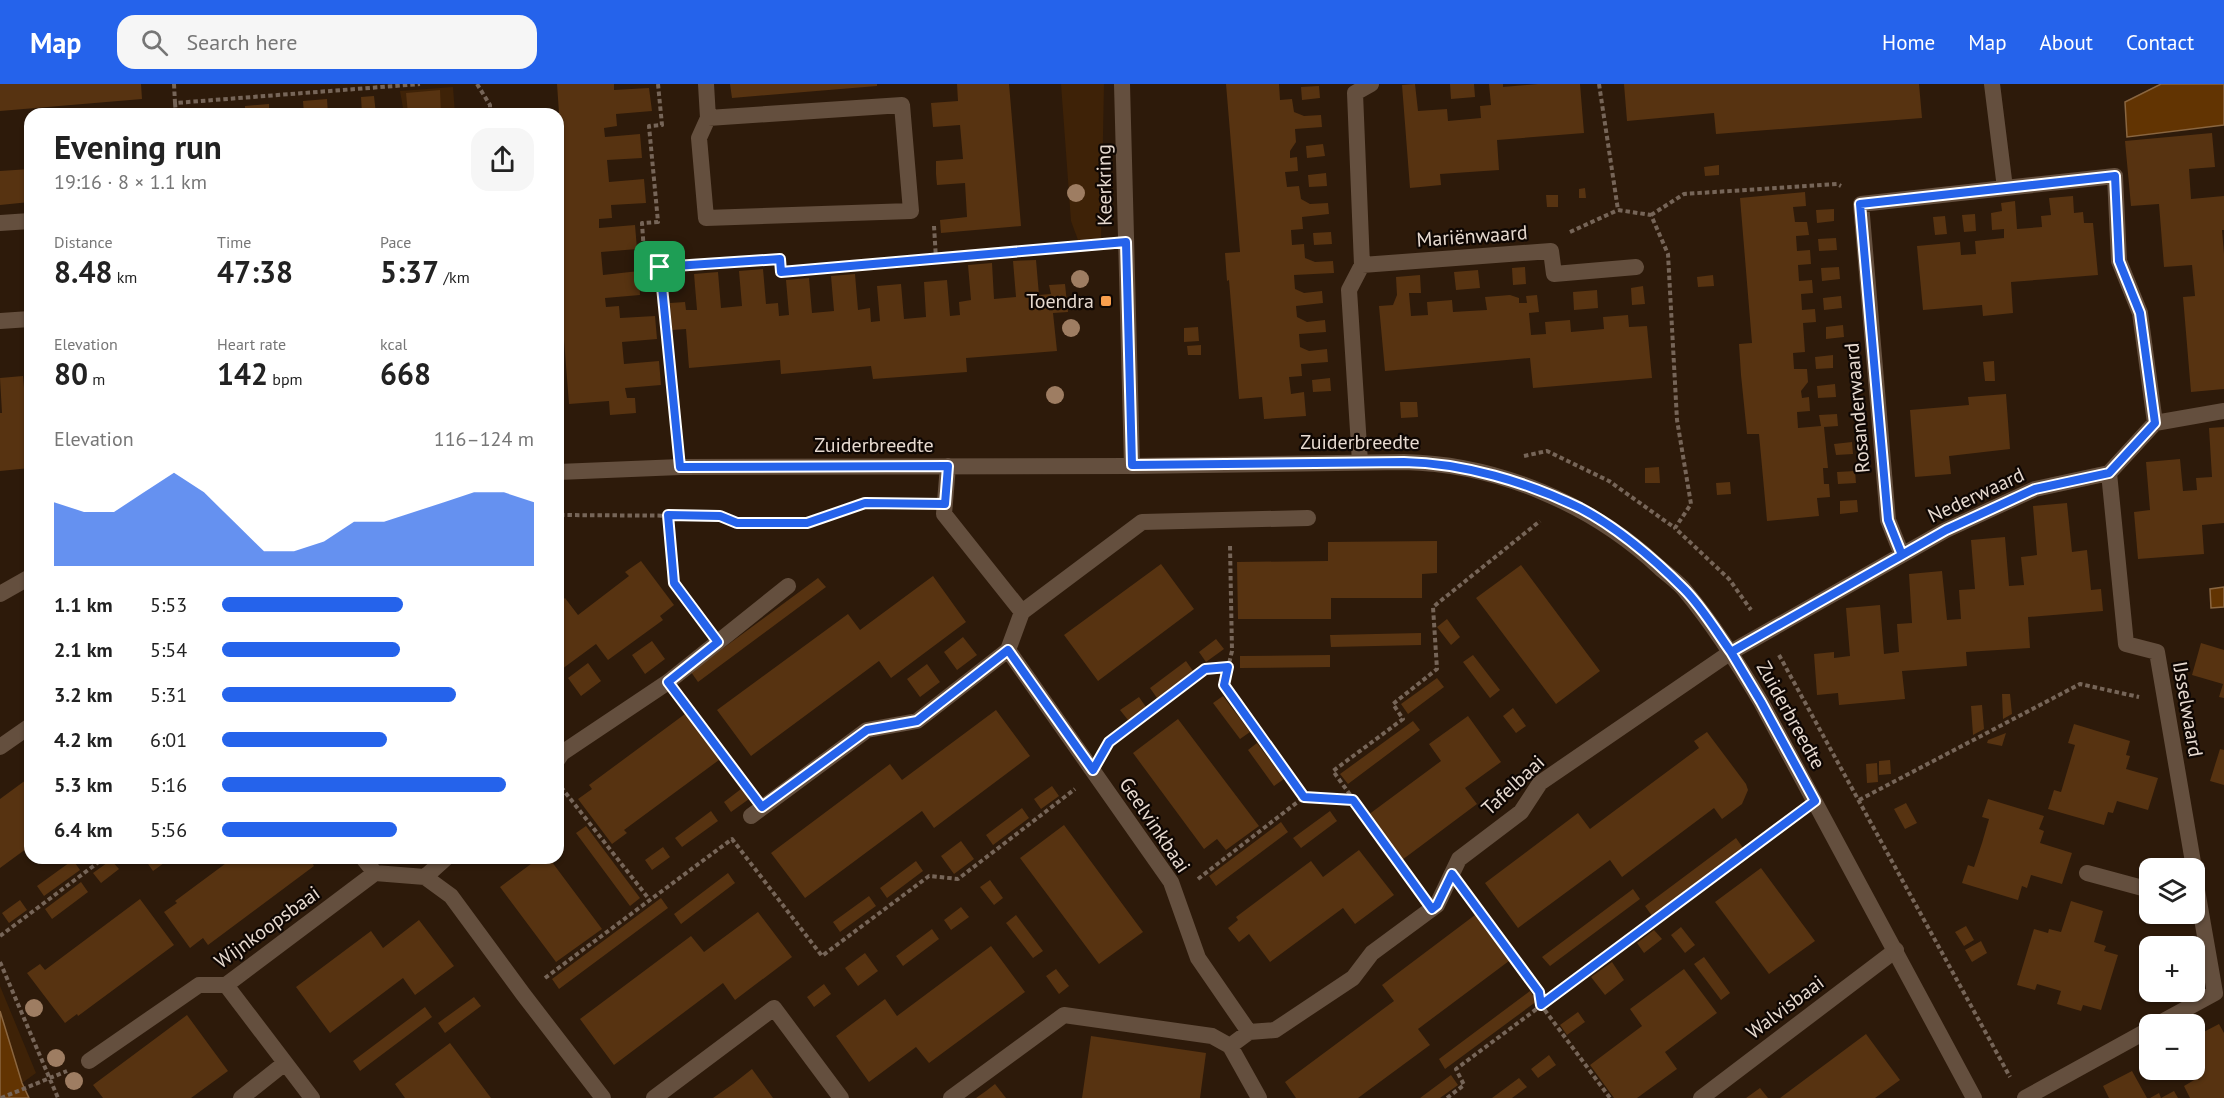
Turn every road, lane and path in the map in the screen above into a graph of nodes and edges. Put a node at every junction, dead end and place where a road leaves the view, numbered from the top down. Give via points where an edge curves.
1 (174, 84) edge
2 (420, 84) edge
3 (477, 84) edge
4 (658, 84) edge
5 (706, 84) edge
6 (1122, 84) edge
7 (1371, 84) edge
8 (1992, 84) edge
9 (175, 103) junction
10 (175, 108) edge
11 (490, 108) edge
12 (708, 118) junction
13 (2005, 188) junction
14 (1860, 204) junction
15 (1618, 210) dead end
16 (911, 211) junction
17 (1651, 215) dead end
18 (24, 221) edge
19 (0, 223) edge
20 (1126, 242) junction
21 (1551, 251) junction
22 (936, 259) junction
23 (1362, 265) junction
24 (660, 267) junction
25 (1636, 267) dead end
26 (24, 319) edge
27 (0, 321) edge
28 (2224, 411) edge
29 (2155, 423) junction
30 (1360, 462) junction
31 (1132, 465) junction
32 (948, 466) junction
33 (680, 467) junction
34 (564, 472) edge
35 (2109, 473) junction
36 (1564, 502) junction
37 (945, 504) junction
38 (564, 515) edge
39 (668, 515) junction
40 (1308, 518) dead end
41 (1229, 521) junction
42 (1902, 555) junction
43 (24, 580) edge
44 (788, 586) dead end
45 (0, 594) edge
46 (1022, 612) junction
47 (718, 642) junction
48 (1008, 650) junction
49 (1731, 652) junction
50 (1228, 667) junction
51 (668, 682) junction
52 (2166, 703) junction
53 (24, 730) edge
54 (0, 747) edge
55 (564, 752) edge
56 (1093, 770) junction
57 (564, 790) edge
58 (1304, 797) junction
59 (1353, 800) junction
60 (1859, 800) dead end
61 (1815, 801) junction
62 (757, 812) joint
63 (2192, 858) edge
64 (96, 864) edge
65 (368, 864) edge
66 (439, 864) edge
67 (375, 873) junction
68 (2087, 873) dead end
69 (1452, 874) junction
70 (425, 877) junction
71 (2139, 887) edge
72 (1176, 896) junction
73 (649, 899) junction
74 (1432, 909) junction
75 (2201, 924) edge
76 (0, 936) edge
77 (1896, 950) junction
78 (0, 963) edge
79 (226, 986) junction
80 (523, 994) junction
81 (1541, 1005) junction
82 (2176, 1014) edge
83 (1249, 1032) junction
84 (2139, 1035) edge
85 (1230, 1046) junction
86 (89, 1061) dead end
87 (285, 1063) junction
88 (38, 1084) dead end
89 (1, 1098) edge
90 (58, 1098) edge
91 (241, 1098) edge
92 (312, 1098) edge
93 (603, 1098) edge
94 (654, 1098) edge
95 (841, 1098) edge
96 (951, 1098) edge
97 (1259, 1098) edge
98 (1447, 1098) edge
99 (1610, 1098) edge
100 (1701, 1098) edge
101 (1974, 1098) edge
102 (2025, 1098) edge

1 - 9 path
2 - 9 path
3 - 11 path
4 - 24 path via 662,125 649,126 657,222 642,223 645,267
5 - 12 street
6 - 20 street, Keerkring
7 - 23 street via 1355,93
8 - 13 street
9 - 10 path
12 - 16 street via 902,105
12 - 16 street via 699,138 706,218
13 - 14 street
13 - 29 street via 2115,176 2119,261 2140,313
14 - 17 path via 1838,183 1684,194
14 - 42 street, Rosanderwaard via 1888,520
15 - 21 path via 1568,233
16 - 22 path via 933,211
18 - 19 street
20 - 22 path
20 - 31 street, Keerkring
21 - 23 street, Mariënwaard
21 - 25 street, Mariënwaard via 1554,274
22 - 24 path via 781,272 780,259
23 - 30 street via 1349,290
24 - 33 path
26 - 27 street
28 - 29 street
29 - 35 street
30 - 31 street, Zuiderbreedte
30 - 36 street, Zuiderbreedte via 1427,463 1470,469
31 - 32 street, Zuiderbreedte
32 - 33 street, Zuiderbreedte
32 - 37 street
33 - 34 street, Zuiderbreedte
35 - 42 street, Nederwaard via 2035,489
35 - 52 street, IJsselwaard via 2126,644 2157,652
36 - 49 street, Zuiderbreedte via 1632,542 1651,559 1686,591
36 - 59 path via 1433,607 1437,669 1393,704 1403,719 1333,771
37 - 39 path via 865,503 807,523 737,523 720,516
37 - 46 street via 944,514
38 - 39 path
39 - 47 path via 674,583
40 - 41 street
41 - 46 street via 1142,522
41 - 50 path via 1232,651
42 - 49 street
43 - 45 street
44 - 47 street
46 - 48 street
47 - 51 street
48 - 56 street, Geelvinkbaai
48 - 62 street via 917,721 867,730
49 - 61 street, Zuiderbreedte
49 - 69 street, Tafelbaai via 1540,783 1521,812 1459,859
50 - 56 path via 1205,669 1187,682 1109,742
50 - 58 path via 1224,685
51 - 55 street
51 - 62 path
52 - 60 path via 2080,684
52 - 63 street, IJsselwaard
53 - 54 street
56 - 72 street, Geelvinkbaai via 1171,882
56 - 73 path via 1076,789 958,879 929,876 822,956 732,839
57 - 73 path
58 - 59 path
58 - 72 path
59 - 74 path
61 - 77 street, Zuiderbreedte
61 - 81 path
64 - 76 path
65 - 67 street
66 - 70 street
67 - 70 street
67 - 79 street, Wijnkoopsbaai
68 - 71 street
69 - 74 street, Tafelbaai
69 - 81 path via 1539,992
70 - 80 street via 451,896
72 - 83 street, Geelvinkbaai via 1198,958
73 - 80 path
74 - 83 street, Tafelbaai via 1372,953 1353,978 1275,1030
75 - 82 street via 2215,993
77 - 100 street, Walvisbaai
77 - 101 street, Zuiderbreedte
78 - 90 path
79 - 86 street, Wijnkoopsbaai via 199,985
79 - 87 street
80 - 93 street
81 - 98 path via 1456,1069 1464,1085
81 - 99 path
83 - 85 street, Tafelbaai
84 - 102 street
85 - 96 street via 1212,1036 1064,1015
85 - 97 street
87 - 91 street
87 - 92 street
88 - 89 path
94 - 95 street via 774,1008

